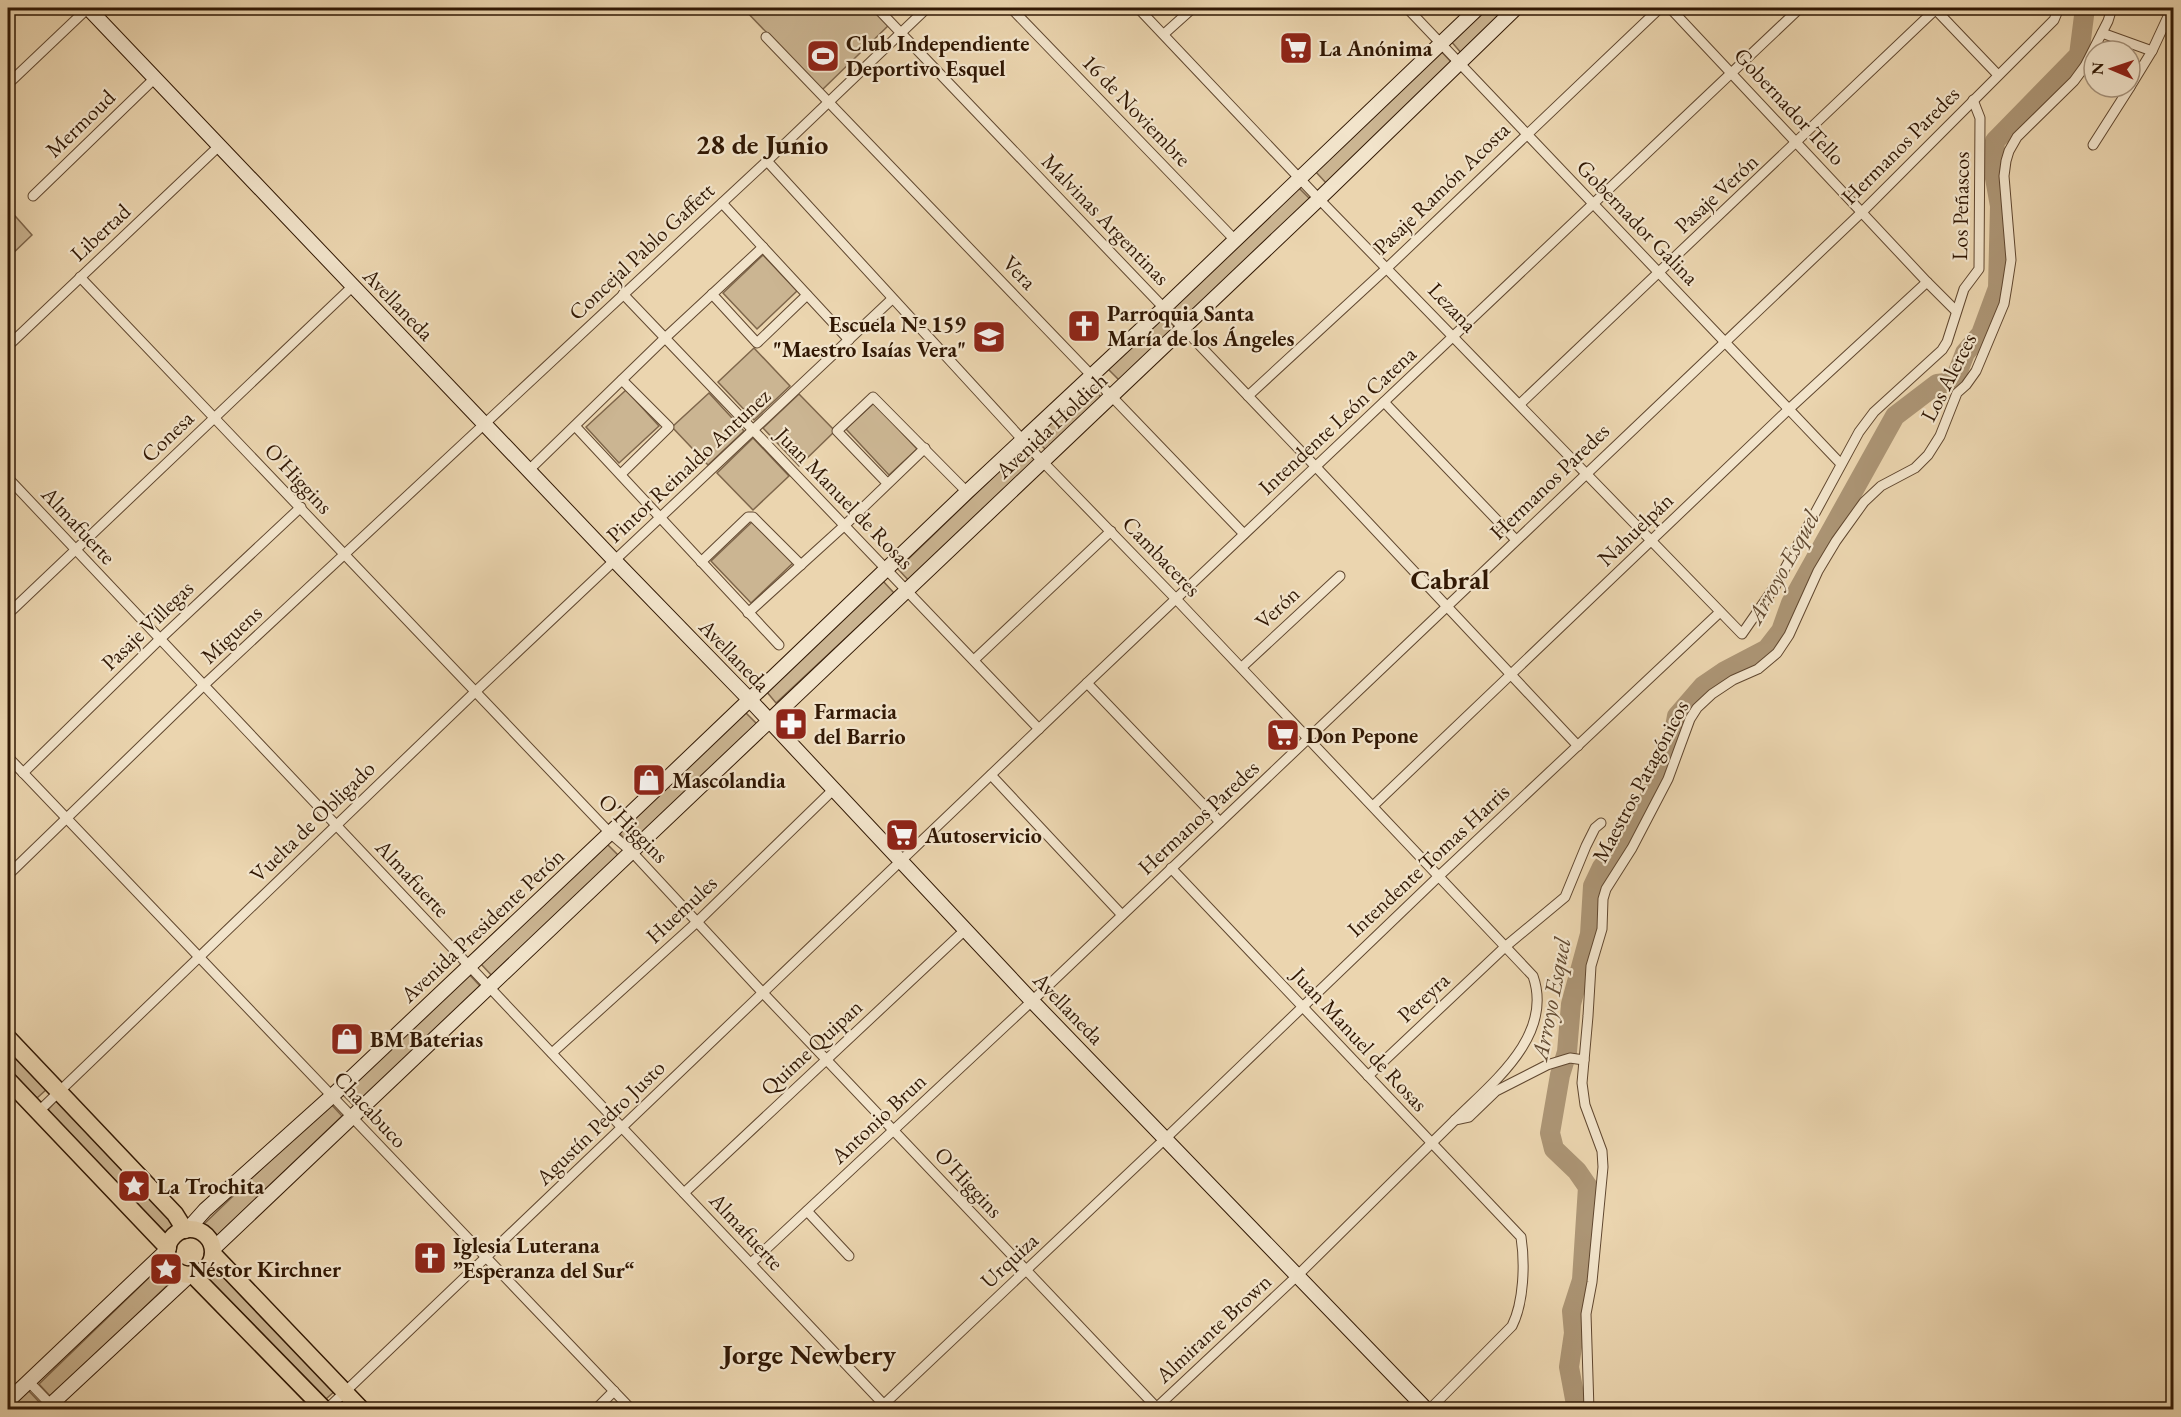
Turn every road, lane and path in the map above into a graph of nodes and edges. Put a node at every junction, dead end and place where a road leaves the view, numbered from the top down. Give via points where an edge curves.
1 (88, 8) edge
2 (877, 8) edge
3 (927, 8) edge
4 (1011, 8) edge
5 (1138, 8) edge
6 (1193, 8) edge
7 (1407, 8) edge
8 (1478, 8) edge
9 (1516, 8) edge
10 (1660, 8) edge
11 (1670, 8) edge
12 (1800, 8) edge
13 (1935, 8) edge
14 (2059, 8) edge
15 (2112, 8) edge
16 (2172, 8) edge
17 (901, 33) junction
18 (2102, 33) junction
19 (1164, 34) junction
20 (766, 37) dead end
21 (1441, 43) junction
22 (2152, 51) junction
23 (1460, 63) junction
24 (2142, 67) edge
25 (1732, 72) junction
26 (1998, 75) junction
27 (155, 78) junction
28 (8, 84) edge
29 (2122, 99) edge
30 (1973, 100) junction
31 (829, 102) junction
32 (1526, 133) junction
33 (1797, 142) junction
34 (2093, 145) dead end
35 (219, 146) junction
36 (766, 161) junction
37 (1301, 177) junction
38 (33, 196) dead end
39 (1319, 199) junction
40 (722, 203) junction
41 (1594, 204) junction
42 (1862, 212) junction
43 (1235, 240) junction
44 (763, 247) junction
45 (1387, 268) junction
46 (1659, 273) junction
47 (80, 277) junction
48 (1926, 282) junction
49 (353, 286) junction
50 (623, 294) junction
51 (712, 294) junction
52 (807, 296) junction
53 (892, 299) junction
54 (1164, 308) junction
55 (1956, 310) junction
56 (1183, 328) junction
57 (1454, 336) junction
58 (665, 338) junction
59 (849, 340) junction
60 (1725, 342) junction
61 (8, 346) edge
62 (1092, 375) junction
63 (622, 380) junction
64 (1248, 396) junction
65 (1111, 397) junction
66 (1384, 402) junction
67 (1520, 404) junction
68 (1789, 409) junction
69 (215, 417) junction
70 (484, 423) junction
71 (575, 426) junction
72 (753, 431) junction
73 (1023, 440) junction
74 (925, 448) junction
75 (1043, 462) junction
76 (1840, 463) junction
77 (1316, 466) junction
78 (529, 470) junction
79 (1586, 473) junction
80 (621, 474) junction
81 (8, 478) edge
82 (887, 483) junction
83 (1881, 486) joint
84 (967, 492) junction
85 (300, 507) junction
86 (661, 517) junction
87 (844, 525) junction
88 (1111, 531) junction
89 (1244, 534) junction
90 (1516, 540) junction
91 (1651, 541) junction
92 (75, 550) junction
93 (345, 555) junction
94 (615, 561) junction
95 (701, 562) junction
96 (801, 565) junction
97 (887, 570) junction
98 (1340, 576) dead end
99 (907, 590) junction
100 (1176, 599) junction
101 (1447, 606) junction
102 (1720, 612) junction
103 (748, 613) junction
104 (8, 614) edge
105 (1742, 634) joint
106 (160, 639) junction
107 (779, 645) dead end
108 (974, 660) junction
109 (1242, 668) junction
110 (1512, 675) junction
111 (1087, 683) junction
112 (204, 686) junction
113 (475, 692) junction
114 (750, 700) junction
115 (770, 721) junction
116 (1039, 729) junction
117 (1309, 738) junction
118 (1578, 746) junction
119 (8, 758) edge
120 (22, 773) junction
121 (991, 775) junction
122 (834, 789) junction
123 (1373, 806) junction
124 (67, 818) junction
125 (1220, 822) junction
126 (1601, 823) dead end
127 (336, 825) junction
128 (610, 833) junction
129 (632, 852) junction
130 (901, 861) junction
131 (1171, 868) junction
132 (8, 875) edge
133 (1439, 876) junction
134 (1122, 915) junction
135 (697, 922) junction
136 (965, 930) junction
137 (1506, 946) junction
138 (198, 957) junction
139 (469, 966) junction
140 (489, 987) junction
141 (763, 993) junction
142 (1032, 1001) junction
143 (1302, 1007) junction
144 (8, 1038) edge
145 (552, 1053) junction
146 (826, 1060) junction
147 (1584, 1060) junction
148 (1368, 1076) junction
149 (8, 1080) edge
150 (60, 1092) junction
151 (332, 1096) junction
152 (38, 1112) junction
153 (352, 1118) junction
154 (1455, 1120) junction
155 (622, 1128) junction
156 (893, 1130) junction
157 (1166, 1138) junction
158 (1431, 1143) junction
159 (684, 1192) junction
160 (807, 1211) junction
161 (187, 1229) junction
162 (168, 1249) junction
163 (212, 1252) junction
164 (849, 1256) dead end
165 (486, 1257) junction
166 (751, 1263) junction
167 (1026, 1271) junction
168 (192, 1274) junction
169 (1298, 1275) junction
170 (28, 1382) junction
171 (344, 1391) junction
172 (614, 1391) junction
173 (8, 1401) edge
174 (51, 1408) edge
175 (884, 1408) edge
176 (1156, 1409) edge
177 (325, 1410) edge
178 (362, 1410) edge
179 (595, 1410) edge
180 (632, 1410) edge
181 (1428, 1410) edge
182 (1589, 1410) edge

1 - 27 street, Avellaneda
1 - 28 street
2 - 17 street, Malvinas Argentinas
3 - 17 street, Concejal Pablo Gaffett
4 - 43 street, 16 de Noviembre
5 - 19 street, Lezana
6 - 19 street
7 - 21 street, Gobernador Galina
8 - 21 street, Avenida Holdich
9 - 23 street, Avenida Holdich
10 - 32 street, Pasaje Ramón Acosta
11 - 25 street, Gobernador Tello
12 - 25 street, Intendente León Catena
13 - 26 street
13 - 33 street, Pasaje Verón
14 - 26 street, Hermanos Paredes via 2054,20
15 - 18 street, Los Alerces
16 - 22 street
17 - 31 street, Concejal Pablo Gaffett
17 - 54 street, Malvinas Argentinas
18 - 22 street
18 - 83 street, Los Alerces via 2074,81 2029,124 2009,151 2004,176 2011,260 2004,304 1976,371 1957,393 1928,455 1915,468
19 - 37 street, Lezana
20 - 31 street, Vera
21 - 23 street, Gobernador Galina
21 - 37 street, Avenida Holdich
22 - 24 street
23 - 32 street, Gobernador Galina
23 - 39 street, Avenida Holdich
25 - 33 street, Gobernador Tello
25 - 41 street, Intendente León Catena
26 - 30 street, Hermanos Paredes
27 - 35 street, Avellaneda
27 - 38 street, Mermoud
29 - 34 street
30 - 42 street, Hermanos Paredes
30 - 55 street, Los Peñascos via 1980,118 1980,260
31 - 36 street, Concejal Pablo Gaffett
31 - 62 street, Vera
32 - 41 street, Gobernador Galina
32 - 45 street, Pasaje Ramón Acosta
33 - 42 street, Gobernador Tello
33 - 46 street, Pasaje Verón
35 - 47 street, Libertad
35 - 49 street, Avellaneda
36 - 40 street, Concejal Pablo Gaffett
36 - 53 street, Cambaceres
37 - 39 street, Lezana
37 - 43 street, Avenida Holdich
39 - 45 street, Lezana
39 - 56 street, Avenida Holdich
40 - 44 street
40 - 50 street, Concejal Pablo Gaffett
41 - 46 street, Gobernador Galina
41 - 57 street, Intendente León Catena
42 - 48 street, Gobernador Tello
42 - 60 street, Hermanos Paredes
43 - 54 street, Avenida Holdich
44 - 51 street
44 - 52 street
45 - 57 street, Lezana
45 - 64 street, Pasaje Ramón Acosta
46 - 60 street, Gobernador Galina
46 - 67 street, Pasaje Verón
47 - 61 street, Libertad
47 - 69 street, O'Higgins
48 - 55 street, Gobernador Tello
48 - 68 street, Nahuelpán
49 - 69 street, Conesa
49 - 70 street, Avellaneda
50 - 58 street, Juan Manuel de Rosas
50 - 70 street, Concejal Pablo Gaffett
51 - 52 street via 757,343
51 - 58 street
52 - 59 street
53 - 59 street, Pintor Reinaldo Antunez
53 - 73 street, Cambaceres
54 - 56 street, Malvinas Argentinas
54 - 62 street, Avenida Holdich
55 - 76 street, Los Peñascos via 1942,350 1874,412
56 - 64 street, Malvinas Argentinas
56 - 65 street, Avenida Holdich
57 - 66 street, Intendente León Catena
57 - 67 street, Lezana
58 - 63 street
58 - 72 street, Juan Manuel de Rosas
59 - 72 street, Pintor Reinaldo Antunez
60 - 68 street, Gobernador Galina
60 - 79 street, Hermanos Paredes
62 - 65 street, Vera
62 - 73 street, Avenida Holdich
63 - 71 street
63 - 80 street via 669,427
64 - 77 street, Malvinas Argentinas
65 - 75 street, Avenida Holdich
65 - 89 street, Vera
66 - 77 street, Intendente León Catena
66 - 90 street
67 - 79 street, Lezana
68 - 76 street, Gobernador Galina
68 - 91 street, Nahuelpán
69 - 85 street, O'Higgins
69 - 92 street, Conesa
70 - 78 street, Avellaneda
70 - 93 street, Miguens
71 - 78 street
71 - 80 street
72 - 86 street, Pintor Reinaldo Antunez
72 - 87 street, Juan Manuel de Rosas
73 - 75 street, Cambaceres
73 - 84 street, Avenida Holdich
74 - 82 street
74 - 82 street via 873,397 837,431
74 - 84 street
75 - 88 street, Cambaceres
75 - 99 street, Avenida Holdich
76 - 105 street, Los Peñascos via 1776,585
77 - 89 street, Intendente León Catena
77 - 101 street, Malvinas Argentinas
78 - 94 street, Avellaneda
79 - 90 street, Hermanos Paredes
79 - 91 street, Lezana
80 - 86 street
81 - 92 street, Almafuerte
82 - 87 street
83 - 147 street, Maestros Patagónicos via 1864,502 1826,557 1790,635 1777,653 1758,669 1712,693 1690,719 1668,779 1603,899 1602,929 1591,966
84 - 97 street, Avenida Holdich
85 - 93 street, O'Higgins
85 - 106 street, Pasaje Villegas
86 - 94 street, Pintor Reinaldo Antunez
86 - 95 street
87 - 96 street
87 - 97 street, Juan Manuel de Rosas
88 - 100 street, Cambaceres
88 - 108 street
89 - 100 street, Intendente León Catena
90 - 101 street, Hermanos Paredes
91 - 102 street, Lezana
91 - 110 street, Nahuelpán
92 - 104 street, Conesa
92 - 106 street, Almafuerte
93 - 112 street, Miguens
93 - 113 street, O'Higgins
94 - 113 street, Vuelta de Obligado
94 - 114 street, Avellaneda
95 - 96 street via 753,517
95 - 103 street
96 - 103 street
97 - 99 street, Juan Manuel de Rosas
97 - 114 street, Avenida Holdich
98 - 109 street, Verón
99 - 108 street, Juan Manuel de Rosas
99 - 115 street, Avenida Holdich
100 - 109 street, Cambaceres
100 - 111 street, Intendente León Catena
101 - 110 street, Malvinas Argentinas
101 - 117 street, Hermanos Paredes
102 - 105 street, Lezana
102 - 118 street, Intendente Tomas Harris
103 - 107 street
106 - 112 street, Almafuerte
106 - 120 street, Pasaje Villegas
108 - 116 street, Juan Manuel de Rosas
109 - 117 street, Cambaceres
110 - 118 street, Malvinas Argentinas
110 - 123 street, Nahuelpán
111 - 116 street, Intendente León Catena
111 - 125 street
112 - 124 street, Miguens
112 - 127 street, Almafuerte
113 - 127 street, Vuelta de Obligado
113 - 128 street, O'Higgins
114 - 115 street, Avellaneda
114 - 128 street, Avenida Presidente Perón
115 - 122 street, Avellaneda
115 - 129 street
116 - 121 street, Intendente León Catena
117 - 123 street, Cambaceres
117 - 125 street, Hermanos Paredes
118 - 133 street, Intendente Tomas Harris
119 - 120 street, Chacabuco
120 - 124 street, Chacabuco
121 - 130 street, Intendente León Catena
121 - 134 street
122 - 130 street, Avellaneda
122 - 135 street, Huemules
123 - 133 street, Cambaceres
124 - 132 street, Miguens
124 - 138 street, Chacabuco
125 - 131 street, Hermanos Paredes
126 - 137 street via 1586,846 1565,897
127 - 138 street, Vuelta de Obligado
127 - 139 street, Almafuerte
128 - 129 street, O'Higgins
128 - 139 street, Avenida Presidente Perón
129 - 135 street, O'Higgins
129 - 140 street
130 - 136 street, Avellaneda
130 - 141 street, Agustín Pedro Justo
131 - 134 street, Hermanos Paredes
131 - 143 street, Juan Manuel de Rosas
133 - 137 street, Cambaceres
133 - 143 street, Intendente Tomas Harris
134 - 142 street, Hermanos Paredes
135 - 141 street, O'Higgins
135 - 145 street, Huemules
136 - 142 street, Avellaneda
136 - 146 street, Quime Quipan
137 - 148 street, Pereyra
137 - 154 street, Cambaceres via 1533,976 1538,990 1533,1024 1522,1048 1504,1071
138 - 150 street, Vuelta de Obligado
138 - 151 street, Chacabuco
139 - 140 street, Almafuerte
139 - 151 street, Avenida Presidente Perón
140 - 145 street, Almafuerte
140 - 153 street
141 - 146 street, O'Higgins
141 - 155 street, Agustín Pedro Justo
142 - 156 street, Antonio Brun
142 - 157 street, Avellaneda
143 - 148 street, Juan Manuel de Rosas
143 - 157 street, Intendente Tomas Harris
144 - 150 highway
145 - 155 street, Almafuerte
146 - 156 street, O'Higgins
146 - 159 street, Quime Quipan
147 - 154 street via 1570,1058 1552,1063 1496,1091 1468,1117
147 - 182 street, Maestros Patagónicos via 1582,1091 1602,1151 1603,1167 1586,1314
148 - 158 street, Juan Manuel de Rosas
149 - 152 highway
150 - 152 street, Vuelta de Obligado
150 - 161 highway
151 - 153 street, Chacabuco
151 - 161 street, Avenida Presidente Perón
152 - 162 highway
153 - 163 street
153 - 165 street, Chacabuco
154 - 158 street, Almirante Brown
155 - 159 street, Almafuerte
155 - 165 street, Agustín Pedro Justo
156 - 160 street, Antonio Brun
156 - 167 street, O'Higgins
157 - 167 street, Urquiza
157 - 169 street, Avellaneda
158 - 169 street, Almirante Brown
158 - 181 street, Juan Manuel de Rosas via 1521,1237 1524,1256 1518,1314 1512,1326
159 - 166 street, Almafuerte
160 - 164 street
160 - 166 street, Antonio Brun
161 - 162 highway via 174,1236
161 - 163 highway via 203,1233
162 - 168 highway via 175,1269
162 - 170 street
163 - 168 highway via 207,1267
163 - 171 highway
165 - 171 street, Agustín Pedro Justo
165 - 172 street, Chacabuco
166 - 175 street, Almafuerte
167 - 175 street, Urquiza
167 - 176 street, O'Higgins
168 - 174 street
168 - 177 highway
169 - 176 street, Almirante Brown
169 - 181 street, Avellaneda
170 - 173 street
170 - 174 street
171 - 177 street, Agustín Pedro Justo
171 - 178 highway
172 - 179 street
172 - 180 street, Chacabuco

